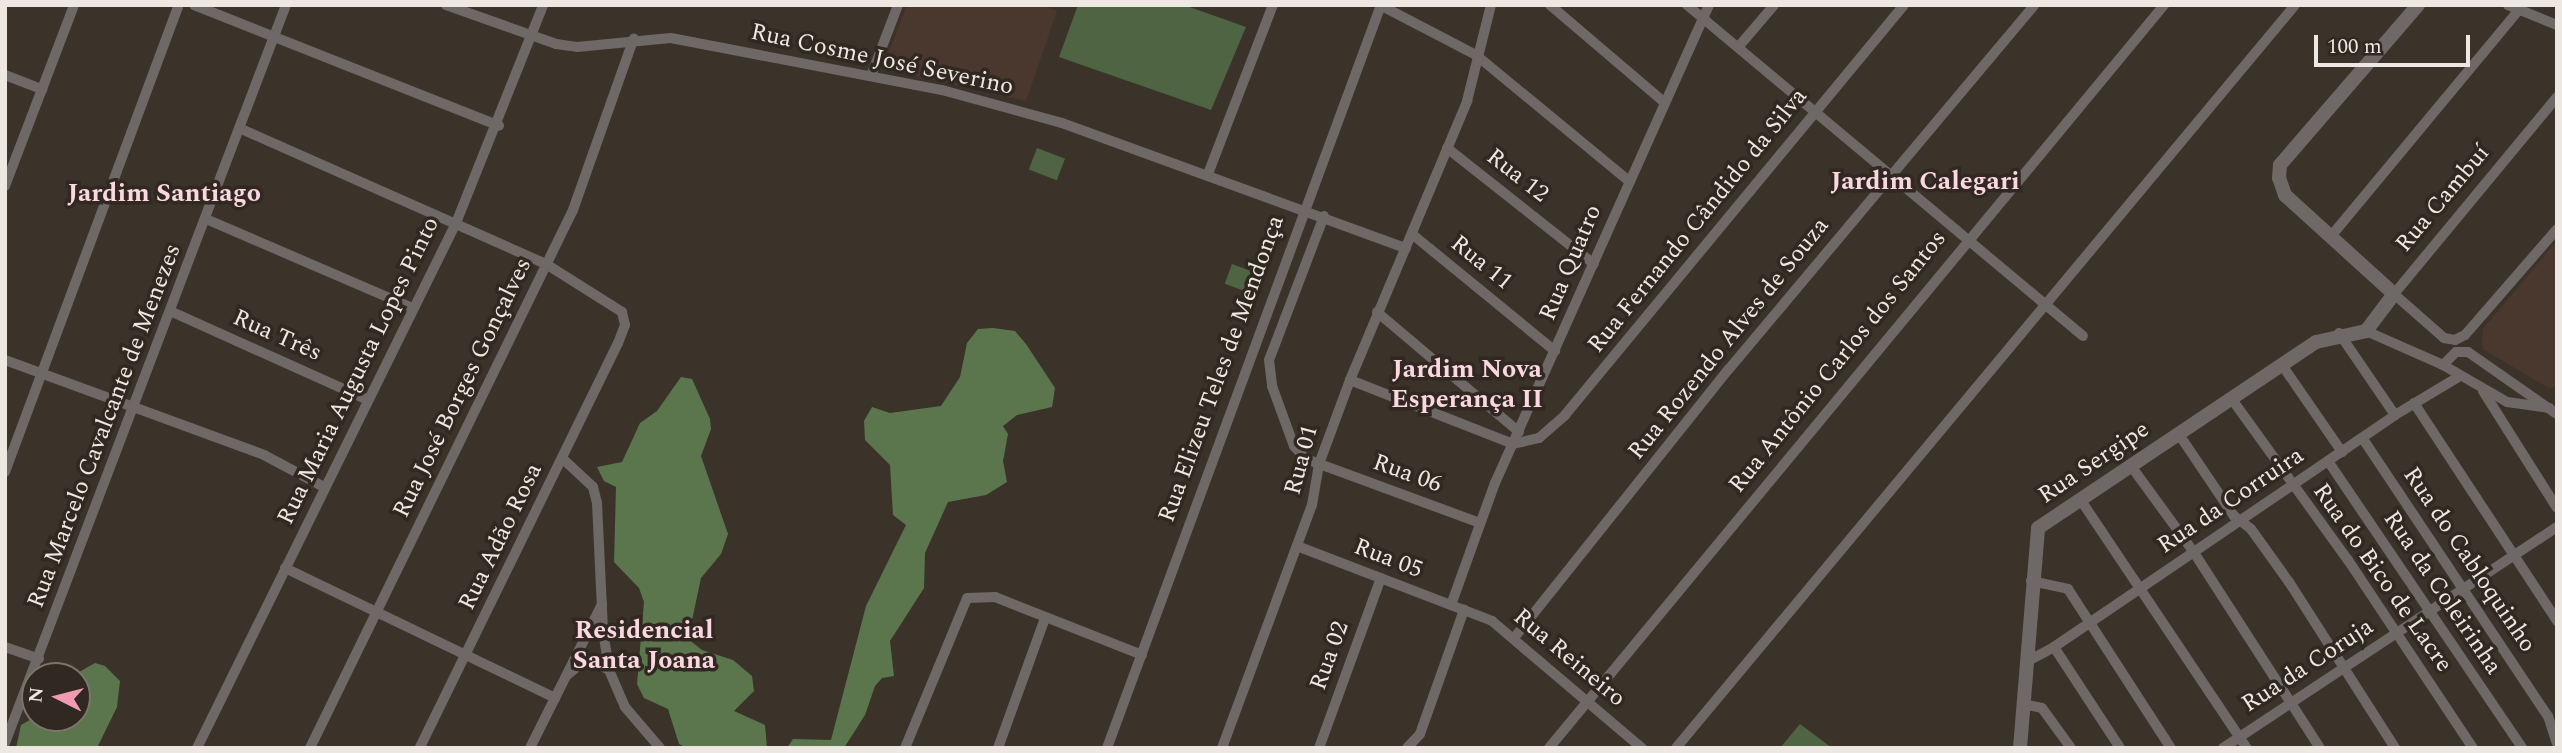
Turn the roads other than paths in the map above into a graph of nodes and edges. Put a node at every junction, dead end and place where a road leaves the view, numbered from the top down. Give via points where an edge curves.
1 (74, 5) edge
2 (179, 5) edge
3 (194, 5) edge
4 (286, 5) edge
5 (446, 5) edge
6 (542, 5) edge
7 (898, 5) edge
8 (1273, 5) edge
9 (1381, 5) edge
10 (1491, 5) edge
11 (1550, 5) edge
12 (1687, 5) edge
13 (1709, 5) edge
14 (1774, 5) edge
15 (1904, 5) edge
16 (2034, 5) edge
17 (2164, 5) edge
18 (2295, 5) edge
19 (2418, 5) edge
20 (2513, 8) edge
21 (1703, 19) junction
22 (2557, 25) edge
23 (275, 34) junction
24 (530, 38) junction
25 (634, 38) junction
26 (1740, 45) junction
27 (1476, 55) junction
28 (5, 75) edge
29 (871, 76) junction
30 (42, 89) junction
31 (2557, 97) edge
32 (1664, 102) junction
33 (1816, 109) junction
34 (499, 126) junction
35 (239, 128) junction
36 (1447, 148) junction
37 (1208, 174) junction
38 (1892, 174) junction
39 (1629, 181) junction
40 (5, 186) edge
41 (1303, 208) junction
42 (1324, 216) junction
43 (206, 219) junction
44 (456, 223) junction
45 (2557, 229) edge
46 (1412, 234) junction
47 (2332, 235) junction
48 (1968, 238) junction
49 (1406, 248) junction
50 (546, 264) junction
51 (1594, 264) junction
52 (2394, 294) junction
53 (2045, 300) junction
54 (414, 308) junction
55 (170, 311) junction
56 (1377, 312) junction
57 (2366, 331) junction
58 (2339, 334) junction
59 (2082, 336) dead end
60 (1555, 351) junction
61 (5, 360) edge
62 (2282, 365) junction
63 (2443, 365) junction
64 (41, 374) junction
65 (2460, 376) junction
66 (1350, 380) junction
67 (2483, 391) junction
68 (2231, 398) junction
69 (366, 399) junction
70 (2507, 401) junction
71 (2414, 403) junction
72 (134, 407) junction
73 (2554, 407) edge
74 (2395, 415) junction
75 (2499, 423) junction
76 (1519, 432) junction
77 (2178, 433) junction
78 (2363, 439) junction
79 (1513, 444) junction
80 (2342, 452) junction
81 (563, 459) junction
82 (2328, 461) junction
83 (1319, 464) junction
84 (2131, 466) junction
85 (5, 472) edge
86 (2292, 485) junction
87 (324, 487) junction
88 (2080, 499) junction
89 (2557, 508) edge
90 (2242, 520) junction
91 (1480, 523) junction
92 (2557, 527) edge
93 (1297, 547) junction
94 (2193, 551) junction
95 (2513, 555) junction
96 (285, 568) junction
97 (1381, 578) junction
98 (2031, 581) junction
99 (2143, 588) junction
100 (2463, 588) junction
101 (602, 604) junction
102 (1451, 605) junction
103 (1464, 610) junction
104 (2429, 611) junction
105 (377, 613) junction
106 (1045, 618) junction
107 (2091, 621) junction
108 (2557, 621) edge
109 (2396, 633) junction
110 (1514, 638) junction
111 (5, 647) edge
112 (2054, 648) junction
113 (467, 654) junction
114 (1142, 655) junction
115 (39, 659) junction
116 (2026, 662) junction
117 (2343, 667) junction
118 (609, 670) junction
119 (567, 675) junction
120 (555, 698) junction
121 (1587, 700) junction
122 (2290, 703) junction
123 (2023, 704) junction
124 (1420, 734) junction
125 (2239, 736) junction
126 (5, 743) edge
127 (2554, 743) edge
128 (653, 746) edge
129 (197, 748) edge
130 (310, 748) edge
131 (421, 748) edge
132 (530, 748) edge
133 (905, 748) edge
134 (998, 748) edge
135 (1107, 748) edge
136 (1222, 748) edge
137 (1320, 748) edge
138 (1407, 748) edge
139 (1415, 748) edge
140 (1549, 748) edge
141 (1642, 748) edge
142 (1676, 748) edge
143 (2020, 748) edge
144 (2071, 748) edge
145 (2120, 748) edge
146 (2171, 748) edge
147 (2222, 748) edge
148 (2247, 748) edge
149 (2320, 748) edge
150 (2395, 748) edge
151 (2473, 748) edge
152 (2522, 748) edge

1 - 30 street
2 - 64 street
3 - 23 street
4 - 23 street, Rua Marcelo Cavalcante de Menezes
5 - 24 street, Rua Cosme José Severino
6 - 24 street, Rua Maria Augusta Lopes Pinto
7 - 29 street
8 - 37 street
9 - 27 street
9 - 41 street, Rua Elizeu Teles de Mendonça
10 - 27 street, Rua 01
11 - 32 street
12 - 21 street
13 - 21 street, Rua Quatro
14 - 26 street
15 - 33 street, Rua Fernando Cândido da Silva
16 - 38 street, Rua Rozendo Alves de Souza
17 - 48 street, Rua Antônio Carlos dos Santos
18 - 53 street
19 - 47 street via 2280,165 2286,195
20 - 22 street
20 - 47 street
21 - 26 street
21 - 32 street, Rua Quatro
23 - 34 street
23 - 35 street, Rua Marcelo Cavalcante de Menezes
24 - 25 street, Rua Cosme José Severino via 577,47
24 - 34 street, Rua Maria Augusta Lopes Pinto
25 - 29 street, Rua Cosme José Severino via 704,43
25 - 50 street, Rua José Borges Gonçalves via 596,152
26 - 33 street
27 - 36 street, Rua 01 via 1467,101
27 - 39 street
28 - 30 street
29 - 37 street, Rua Cosme José Severino via 1062,123
30 - 40 street
31 - 52 street, Rua Cambuí
32 - 39 street, Rua Quatro
33 - 38 street
33 - 79 street, Rua Fernando Cândido da Silva via 1565,415 1539,438
34 - 44 street, Rua Maria Augusta Lopes Pinto
35 - 43 street, Rua Marcelo Cavalcante de Menezes
35 - 44 street
36 - 46 street, Rua 01
36 - 51 street, Rua 12
37 - 41 street, Rua Cosme José Severino
38 - 48 street
38 - 110 street, Rua Rozendo Alves de Souza
39 - 51 street, Rua Quatro
41 - 42 street
41 - 114 street, Rua Elizeu Teles de Mendonça
42 - 49 street
42 - 83 street, Rua 06 via 1268,373 1294,446 1306,459
43 - 54 street
43 - 55 street, Rua Marcelo Cavalcante de Menezes
44 - 50 street
44 - 54 street, Rua Maria Augusta Lopes Pinto
45 - 52 street via 2466,335 2444,338
46 - 49 street, Rua 01
46 - 60 street, Rua 11
47 - 52 street
48 - 53 street
48 - 121 street, Rua Antônio Carlos dos Santos
49 - 56 street, Rua 01
50 - 81 street, Rua Adão Rosa via 622,312 625,325
50 - 105 street, Rua José Borges Gonçalves
51 - 60 street, Rua Quatro
52 - 57 street, Rua Cambuí
53 - 59 street
53 - 142 street
54 - 69 street, Rua Maria Augusta Lopes Pinto
55 - 69 street, Rua Três
55 - 72 street, Rua Marcelo Cavalcante de Menezes
56 - 66 street, Rua 01
56 - 76 street
57 - 58 street, Rua Sergipe
57 - 63 street
58 - 62 street, Rua Sergipe via 2316,342
58 - 74 street
60 - 76 street, Rua Quatro
61 - 64 street
62 - 68 street, Rua Sergipe
62 - 80 street
63 - 65 street
63 - 73 street via 2456,352 2468,352
64 - 72 street
64 - 85 street
65 - 67 street
65 - 71 street, Rua da Corruira
66 - 79 street
66 - 83 street, Rua 01
67 - 70 street
67 - 75 street
68 - 77 street, Rua Sergipe
68 - 86 street, Rua do Bico de Lacre
69 - 87 street, Rua Maria Augusta Lopes Pinto
70 - 73 street
70 - 75 street
71 - 74 street, Rua da Corruira
71 - 95 street
72 - 87 street via 264,454
72 - 115 street, Rua Marcelo Cavalcante de Menezes
74 - 78 street, Rua da Corruira
75 - 89 street
76 - 79 street, Rua Quatro
77 - 84 street, Rua Sergipe
77 - 90 street via 2234,516
78 - 80 street, Rua da Corruira
78 - 100 street, Rua do Cabloquinho
79 - 91 street, Rua Quatro
80 - 82 street, Rua da Corruira
81 - 101 street via 593,486
81 - 113 street, Rua Adão Rosa
82 - 86 street, Rua da Corruira
82 - 104 street, Rua da Coleirinha
83 - 91 street, Rua 06
83 - 93 street, Rua 01 via 1318,485
84 - 88 street, Rua Sergipe
84 - 94 street
86 - 90 street, Rua da Corruira
86 - 109 street, Rua do Bico de Lacre
87 - 96 street, Rua Maria Augusta Lopes Pinto
88 - 98 street, Rua Sergipe via 2038,528
88 - 99 street
90 - 94 street, Rua da Corruira
90 - 117 street
91 - 102 street, Rua Quatro
92 - 95 street, Rua da Coruja
93 - 97 street, Rua 05
93 - 136 street, Rua 01
94 - 99 street, Rua da Corruira
94 - 122 street
95 - 100 street, Rua da Coruja
95 - 108 street
96 - 105 street
96 - 129 street, Rua Maria Augusta Lopes Pinto
97 - 102 street, Rua 05
97 - 137 street, Rua 02
98 - 107 street via 2068,589
98 - 116 street, Rua Sergipe
99 - 107 street, Rua da Corruira
99 - 125 street
100 - 104 street, Rua da Coruja
100 - 127 street, Rua do Cabloquinho via 2548,716 2556,731
101 - 118 street
101 - 119 street via 580,640
102 - 103 street, Rua 05
103 - 110 street, Rua Reineiro via 1492,621
103 - 124 street
104 - 109 street, Rua da Coruja
104 - 152 street, Rua da Coleirinha
105 - 113 street
105 - 130 street, Rua José Borges Gonçalves
106 - 114 street
106 - 133 street via 995,597 967,598
106 - 134 street
107 - 112 street, Rua da Corruira
107 - 146 street
109 - 117 street, Rua da Coruja
109 - 151 street, Rua do Bico de Lacre
110 - 121 street, Rua Reineiro
111 - 115 street
112 - 116 street, Rua da Corruira
112 - 145 street
113 - 120 street
113 - 131 street, Rua Adão Rosa
114 - 135 street, Rua Elizeu Teles de Mendonça
115 - 126 street, Rua Marcelo Cavalcante de Menezes
116 - 123 street, Rua Sergipe
117 - 122 street, Rua da Coruja
117 - 150 street
118 - 119 street via 596,663 582,663
118 - 128 street via 625,707
119 - 120 street
120 - 132 street
121 - 140 street, Rua Antônio Carlos dos Santos
121 - 141 street, Rua Reineiro
122 - 125 street, Rua da Coruja
122 - 149 street
123 - 143 street, Rua Sergipe
123 - 144 street via 2042,708
124 - 138 street
124 - 139 street
125 - 147 street, Rua da Coruja
125 - 148 street

